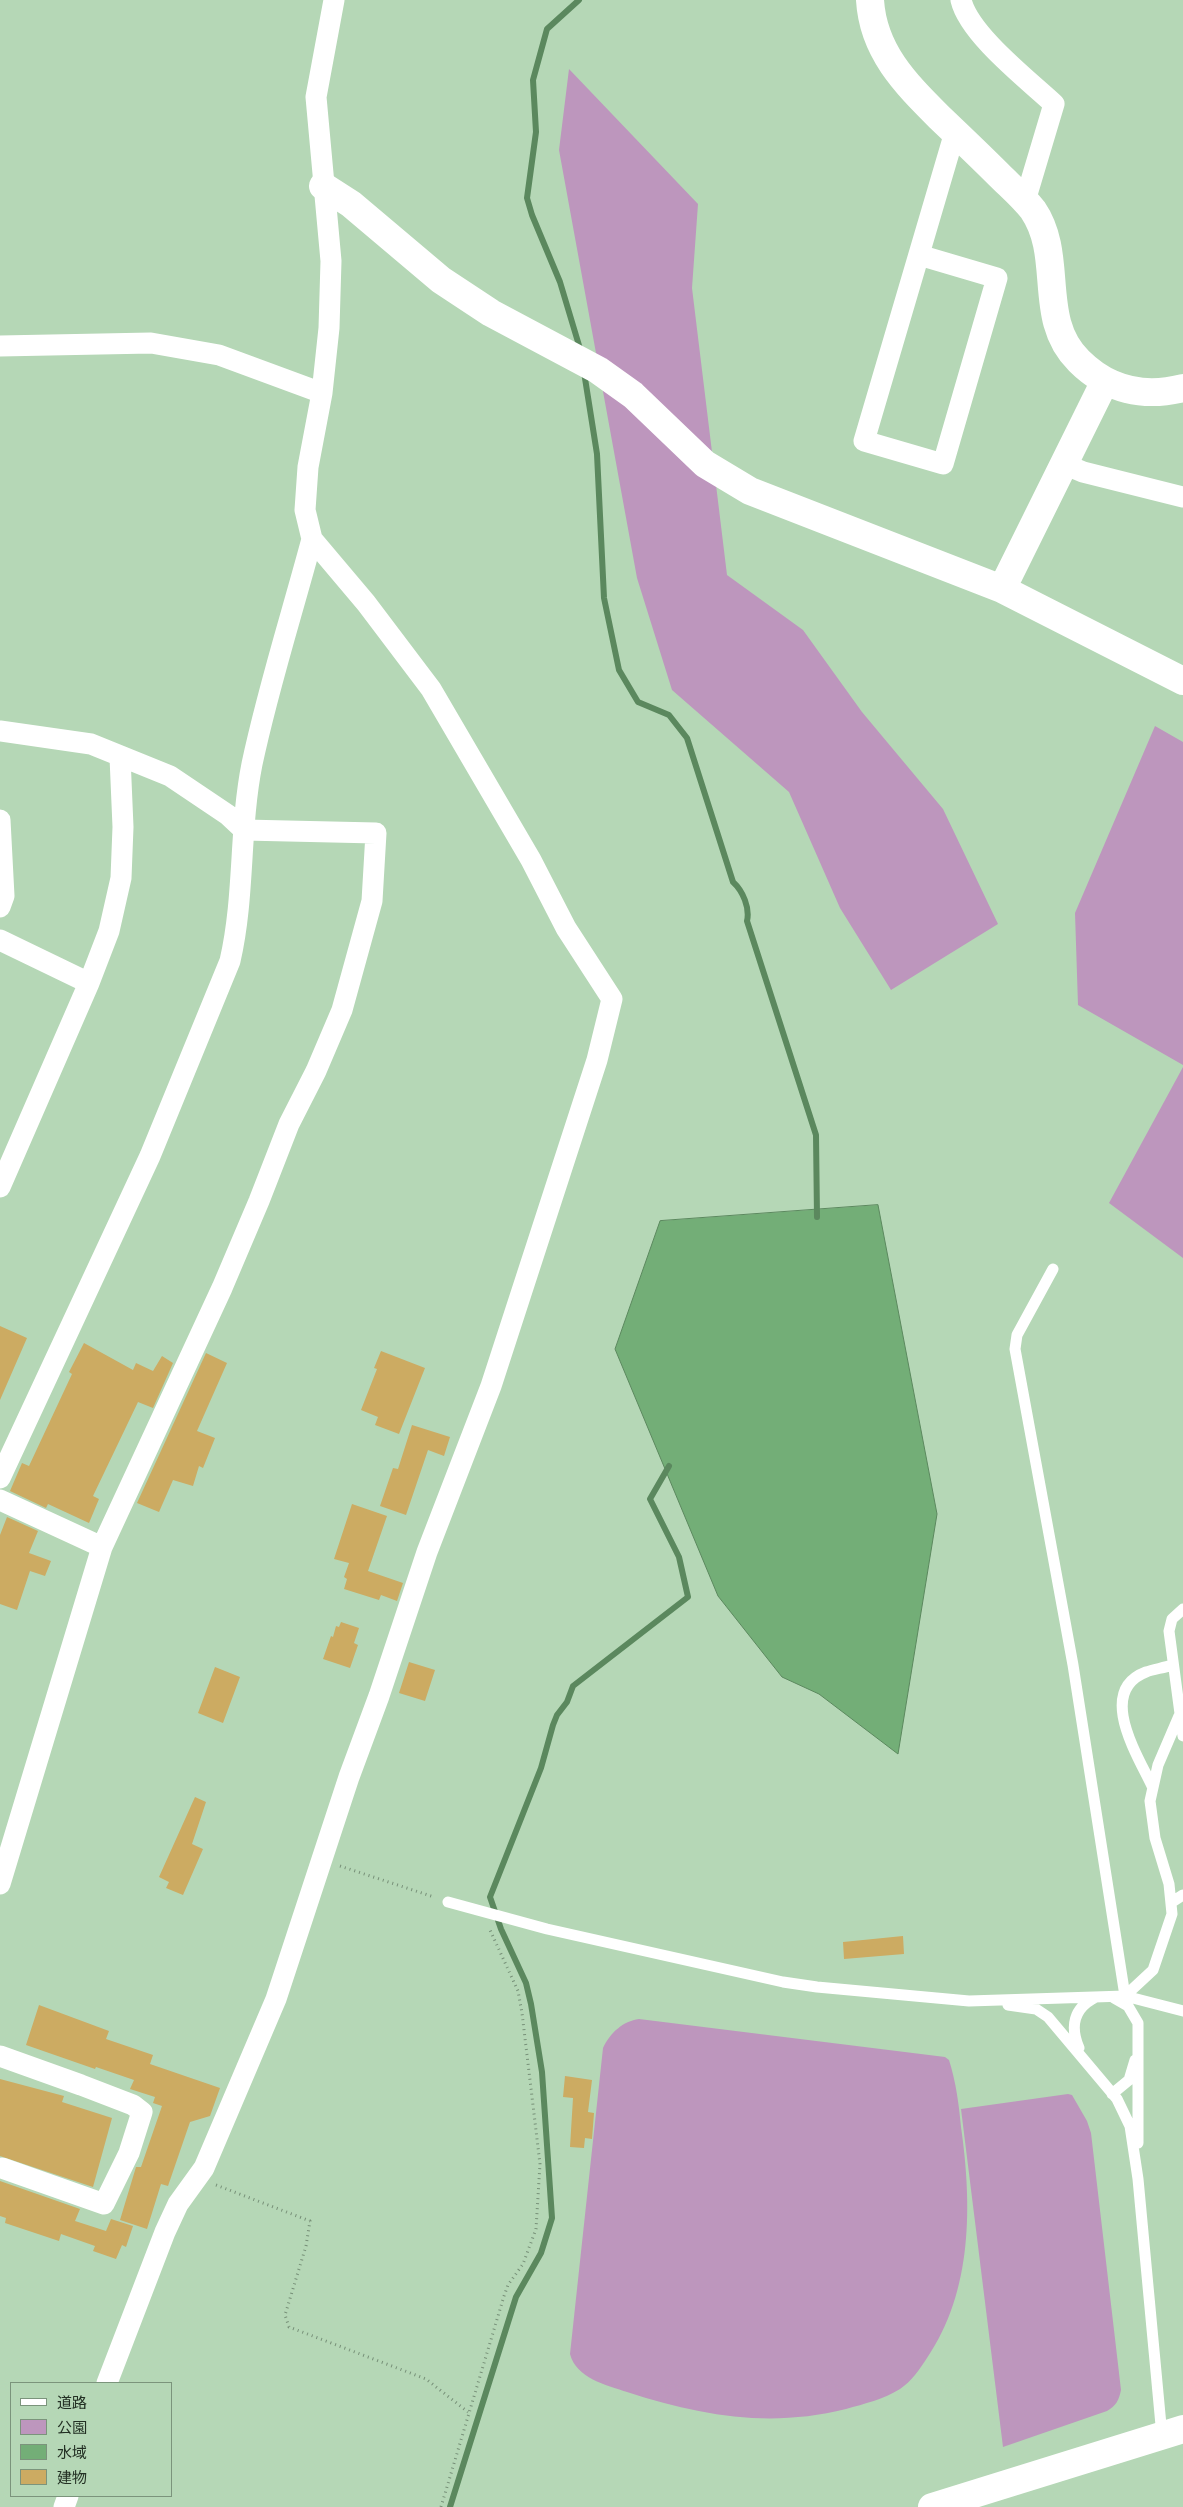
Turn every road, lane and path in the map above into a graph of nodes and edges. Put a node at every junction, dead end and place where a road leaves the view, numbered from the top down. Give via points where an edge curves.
1 (334, 0) edge
2 (870, 0) edge
3 (961, 0) edge
4 (954, 132) junction
5 (323, 186) junction
6 (1025, 201) junction
7 (919, 255) junction
8 (0, 346) edge
9 (1105, 381) junction
10 (1183, 388) edge
11 (322, 393) junction
12 (1064, 464) junction
13 (1183, 497) edge
14 (312, 539) junction
15 (1002, 589) junction
16 (1183, 681) edge
17 (0, 731) edge
18 (0, 735) edge
19 (120, 757) junction
20 (0, 820) edge
21 (244, 830) junction
22 (0, 907) edge
23 (0, 940) edge
24 (89, 983) junction
25 (0, 1187) edge
26 (1053, 1268) dead end
27 (0, 1478) edge
28 (0, 1500) edge
29 (102, 1547) junction
30 (1183, 1610) edge
31 (1172, 1666) junction
32 (1179, 1716) junction
33 (1183, 1736) edge
34 (1152, 1786) junction
35 (323, 1860) junction
36 (0, 1884) edge
37 (1183, 1895) edge
38 (448, 1902) joint
39 (1172, 1902) junction
40 (488, 1926) dead end
41 (1103, 1996) junction
42 (1126, 1996) junction
43 (969, 2001) junction
44 (1183, 2011) edge
45 (1138, 2049) junction
46 (0, 2056) edge
47 (1092, 2069) junction
48 (1112, 2094) junction
49 (1, 2171) edge
50 (196, 2178) junction
51 (1138, 2179) junction
52 (107, 2382) edge
53 (468, 2412) junction
54 (1172, 2432) edge
55 (441, 2507) edge
56 (932, 2507) edge

1 - 5 street via 316,97
2 - 4 street via 878,37 890,63
3 - 6 street via 975,30 1054,104
4 - 6 street
4 - 7 street
5 - 11 street via 331,261 329,328
5 - 15 street via 352,204 441,280 491,313 598,370 633,395 705,464 750,491
6 - 9 street via 1046,237 1052,266 1052,307 1060,335 1078,360
7 - 7 street via 997,278 943,464 864,441
8 - 11 street via 151,343 218,355
9 - 10 street via 1138,392 1155,393
9 - 12 street
11 - 14 street via 308,467 306,510
12 - 13 street via 1083,472
12 - 15 street
14 - 21 street via 252,765
14 - 35 street via 431,689 531,860 566,928 612,999 597,1060 491,1386 427,1552
15 - 16 street
17 - 18 street
17 - 19 street via 91,744
19 - 21 street via 170,776 228,815
19 - 24 street via 121,878 109,931
20 - 22 street via 4,896
21 - 27 street via 237,929 230,961 150,1156
21 - 29 street via 376,833 372,901 342,1010 289,1124 222,1288
23 - 24 street
24 - 25 street
26 - 42 lane via 1017,1335 1015,1349 1073,1665
28 - 29 street
29 - 36 street
30 - 31 lane via 1170,1625
31 - 32 lane
31 - 34 lane via 1145,1672 1123,1693 1126,1734
32 - 33 lane
32 - 34 lane via 1178,1724 1166,1742
34 - 39 lane via 1152,1818
35 - 38 path
35 - 50 street via 276,1999 204,2168
37 - 39 lane
38 - 43 lane via 546,1929 783,1982
39 - 42 lane via 1168,1929 1153,1970
40 - 53 path via 518,1990 540,2164 532,2245 504,2296
41 - 42 lane
41 - 43 lane
41 - 45 lane via 1122,2000 1134,2013 1139,2029
41 - 47 lane via 1088,2002 1079,2011 1073,2033
42 - 44 lane
43 - 47 lane via 1042,2012
45 - 48 lane via 1129,2080
45 - 51 lane
46 - 49 street via 142,2112 129,2152 104,2204
47 - 48 lane
48 - 51 lane via 1130,2126
50 - 52 street via 178,2204 165,2232
50 - 53 path via 310,2221 306,2246 284,2315 288,2327 426,2380
51 - 54 lane
53 - 55 path
54 - 56 street

